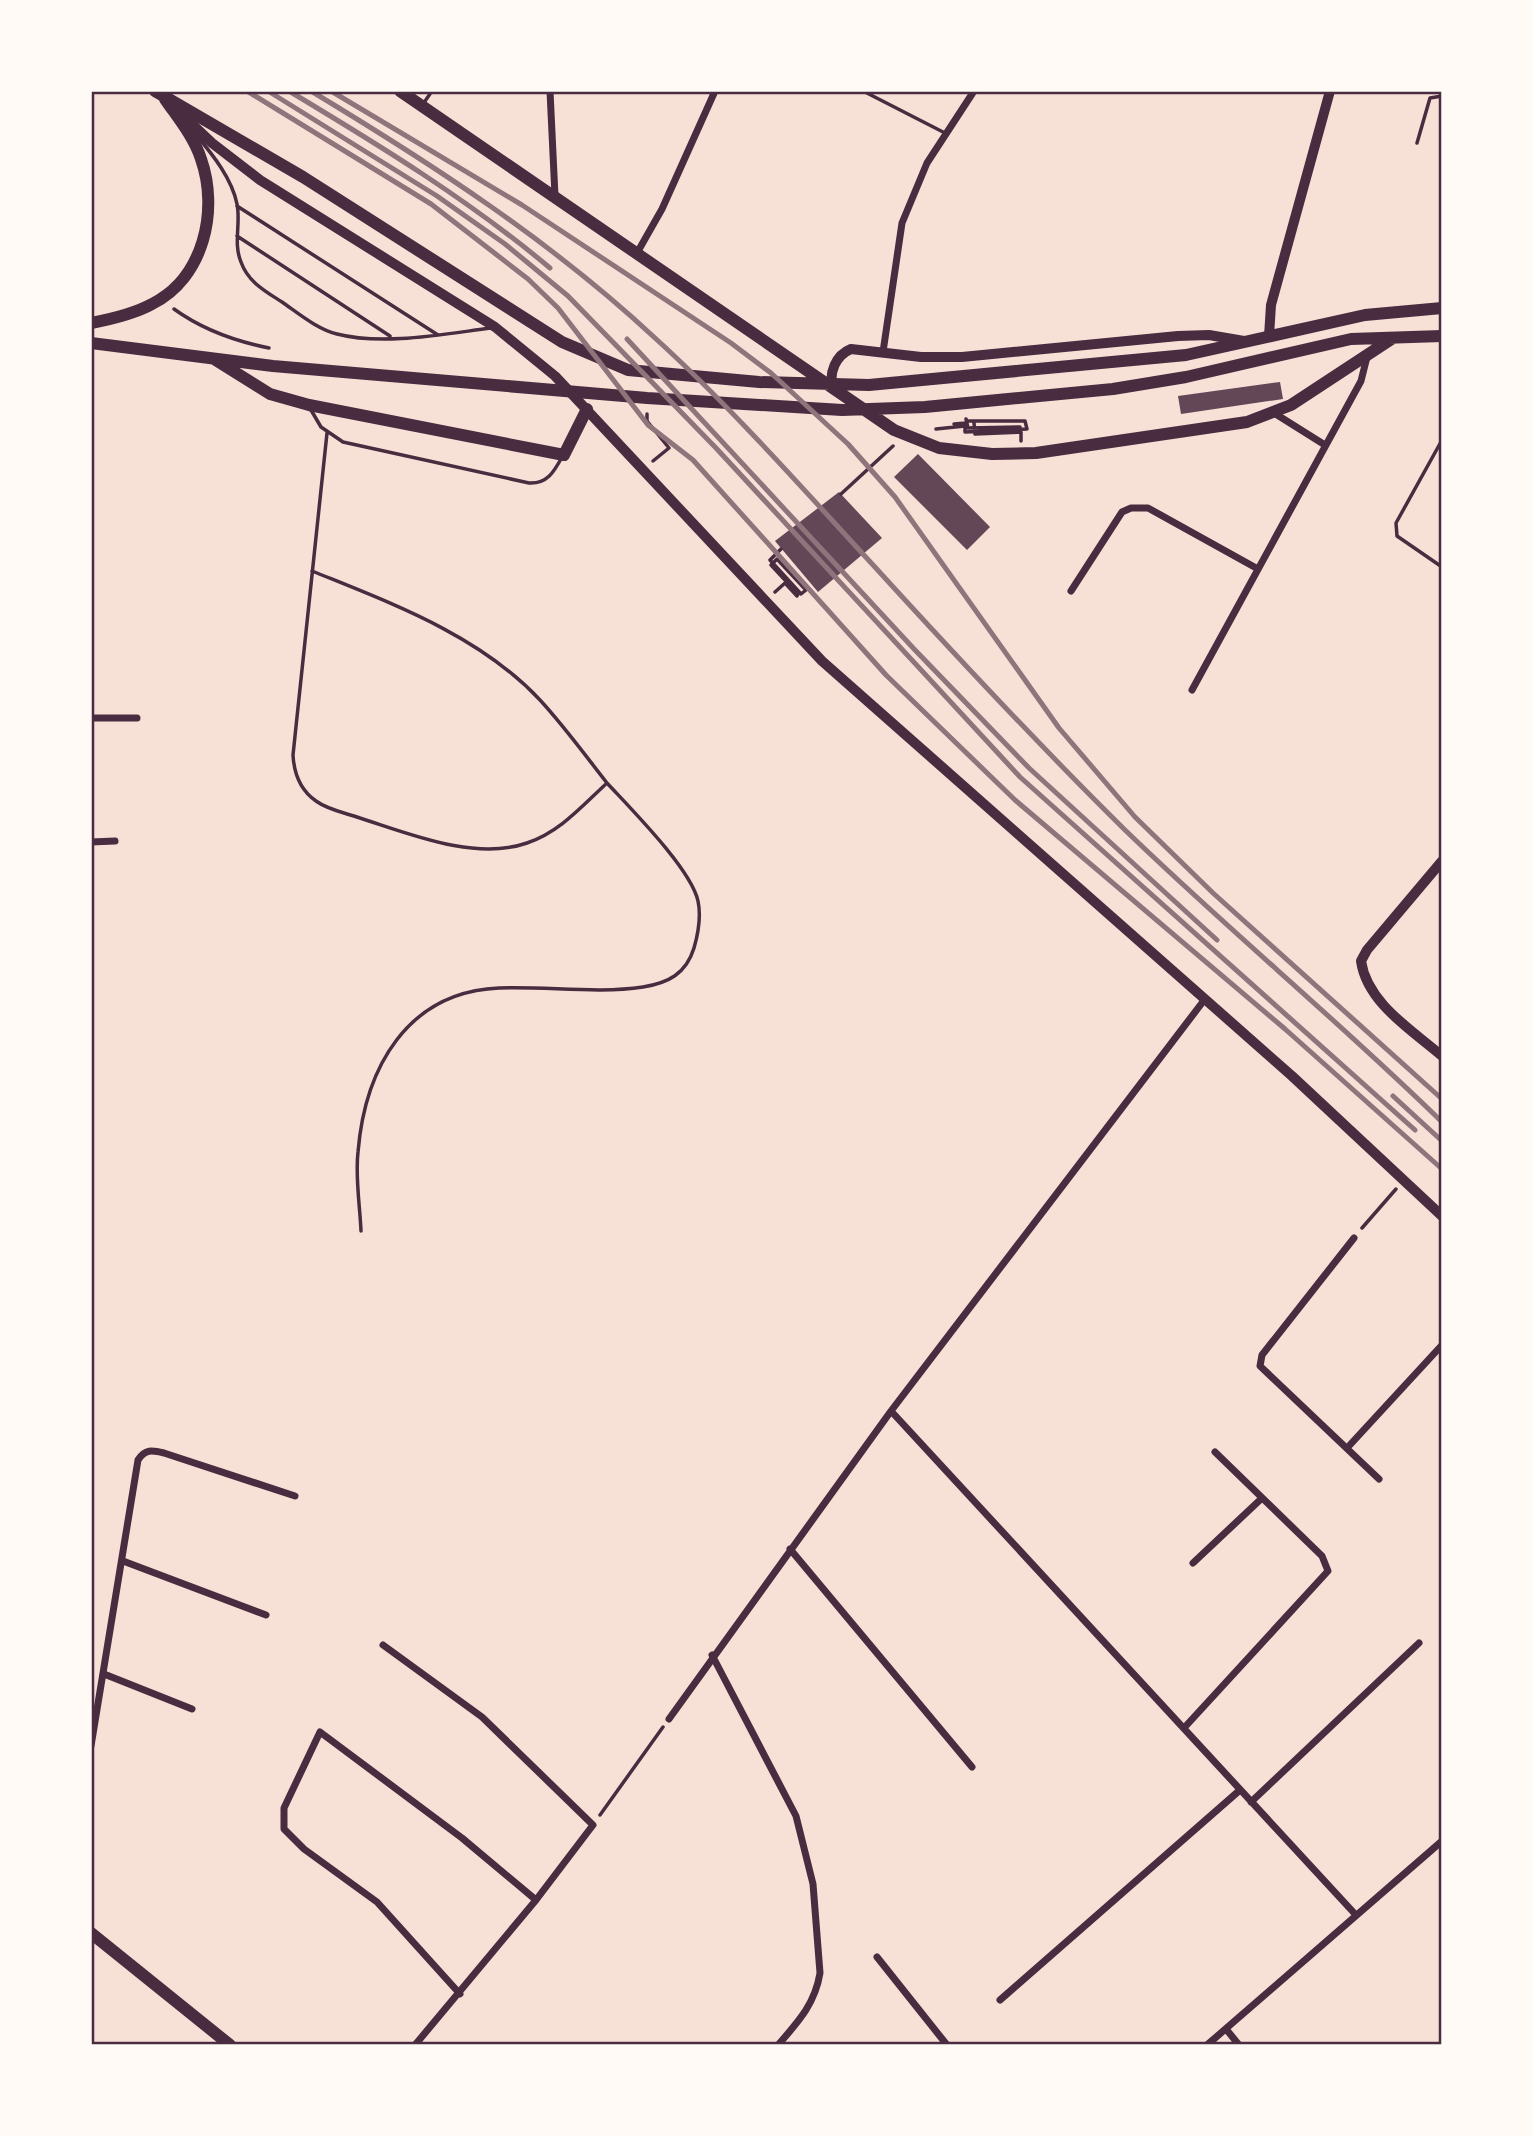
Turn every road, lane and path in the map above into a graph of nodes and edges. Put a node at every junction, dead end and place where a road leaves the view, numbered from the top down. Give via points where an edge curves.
1 (400, 91) edge
2 (432, 91) edge
3 (550, 91) edge
4 (715, 91) edge
5 (863, 91) edge
6 (974, 91) edge
7 (1330, 91) edge
8 (159, 94) edge
9 (1442, 96) edge
10 (422, 106) junction
11 (946, 134) junction
12 (1417, 143) dead end
13 (555, 196) junction
14 (237, 206) junction
15 (237, 236) junction
16 (636, 253) junction
17 (161, 299) junction
18 (1442, 308) edge
19 (91, 323) edge
20 (495, 327) junction
21 (438, 335) junction
22 (1269, 336) junction
23 (1396, 336) junction
24 (1442, 336) edge
25 (392, 337) junction
26 (1246, 342) junction
27 (91, 343) edge
28 (883, 352) junction
29 (1368, 354) junction
30 (214, 359) junction
31 (273, 366) junction
32 (833, 389) junction
33 (309, 405) junction
34 (587, 409) junction
35 (1274, 413) junction
36 (647, 421) dead end
37 (974, 423) junction
38 (954, 424) dead end
39 (965, 432) dead end
40 (327, 433) junction
41 (1442, 440) edge
42 (1325, 445) junction
43 (1022, 453) junction
44 (661, 454) dead end
45 (564, 455) junction
46 (781, 549) dead end
47 (1442, 567) edge
48 (1258, 569) junction
49 (312, 571) junction
50 (785, 583) dead end
51 (1070, 592) dead end
52 (1192, 690) dead end
53 (91, 718) edge
54 (137, 718) dead end
55 (607, 783) junction
56 (115, 841) dead end
57 (91, 842) edge
58 (1442, 861) edge
59 (1205, 999) junction
60 (1442, 1056) edge
61 (1404, 1180) junction
62 (1442, 1216) edge
63 (362, 1231) dead end
64 (1354, 1238) joint
65 (1442, 1345) edge
66 (891, 1412) junction
67 (1348, 1447) junction
68 (1215, 1452) dead end
69 (1379, 1479) dead end
70 (295, 1496) dead end
71 (1261, 1499) junction
72 (790, 1549) junction
73 (123, 1561) junction
74 (1194, 1563) dead end
75 (266, 1615) dead end
76 (1419, 1643) dead end
77 (383, 1645) dead end
78 (712, 1655) junction
79 (103, 1674) junction
80 (192, 1709) dead end
81 (669, 1719) joint
82 (1184, 1728) junction
83 (91, 1746) edge
84 (972, 1767) dead end
85 (1240, 1790) junction
86 (1251, 1802) junction
87 (593, 1825) junction
88 (1442, 1841) edge
89 (536, 1900) junction
90 (1355, 1914) junction
91 (91, 1933) edge
92 (877, 1957) dead end
93 (460, 1994) junction
94 (1000, 2000) dead end
95 (1226, 2029) junction
96 (230, 2045) edge
97 (415, 2045) edge
98 (778, 2045) edge
99 (947, 2045) edge
100 (1207, 2045) edge
101 (1239, 2045) edge

1 - 10 main road
2 - 10 lane
3 - 13 street
4 - 16 street via 663,209
5 - 11 lane
6 - 11 street
7 - 22 main road via 1271,305
8 - 14 lane via 215,159
8 - 17 main road via 202,160 209,217 187,273
8 - 20 main road via 260,180
8 - 26 main road via 303,177 562,342 628,370 845,386 1186,355
9 - 12 lane via 1430,98
10 - 13 main road
11 - 28 street via 914,190 902,223
13 - 16 main road
14 - 15 lane
14 - 21 lane
15 - 25 lane
15 - 25 lane via 238,253 251,280 297,312 335,334
16 - 32 main road
17 - 19 main road
17 - 31 path via 196,324 236,341 275,349
18 - 22 main road via 1365,315
20 - 21 lane
20 - 34 main road
21 - 25 lane
22 - 26 main road
23 - 24 main road
23 - 29 main road
23 - 31 main road via 1351,340 1113,389 842,410
26 - 28 main road via 1188,336 962,357
27 - 30 main road
28 - 32 main road via 860,348 845,352 832,373
29 - 35 main road
29 - 42 street via 1361,381
30 - 31 main road
30 - 33 main road via 270,394
32 - 43 main road via 894,430 929,444 974,454
33 - 40 lane via 315,421
33 - 45 main road
34 - 45 main road
34 - 59 main road via 822,661
35 - 42 street
35 - 43 main road via 1247,422
36 - 44 path via 669,447
37 - 38 path
37 - 39 path via 1024,423 1024,427 968,428 967,421 1025,421 1027,429
37 - 43 path via 975,434 1021,432
40 - 45 lane via 366,449 528,483 551,475
40 - 49 lane
41 - 47 lane via 1396,523 1397,536
42 - 48 street
46 - 50 path via 769,560 801,594 806,590 777,559 773,562 771,565 797,596
48 - 51 street via 1148,508 1131,508 1122,512
48 - 52 street
49 - 55 lane via 419,614 483,652 538,698
49 - 55 lane via 293,755 301,786 317,803 399,831 491,849 551,834
53 - 54 street
55 - 63 lane via 693,886 698,902 697,935 690,960 667,982 640,987 471,991 413,1021 382,1059 367,1096 358,1153
56 - 57 street
58 - 60 main road via 1361,961 1378,999
59 - 61 main road
59 - 66 street
61 - 62 main road
61 - 64 path
64 - 67 street via 1260,1360 1263,1371
65 - 67 street
66 - 72 street
66 - 82 street
67 - 69 street
68 - 71 street
70 - 73 street via 152,1450 145,1452 138,1460
71 - 74 street
71 - 82 street via 1322,1556 1328,1571
72 - 78 street
72 - 84 street
73 - 75 street
73 - 79 street
76 - 86 street
77 - 87 street via 482,1717
78 - 81 street
78 - 98 street via 796,1816 813,1884 818,1986 807,2011
79 - 80 street
79 - 83 street
81 - 87 path
82 - 85 street
85 - 86 street
85 - 94 street
86 - 90 street
87 - 89 street
88 - 90 street
89 - 93 street
89 - 93 street via 479,1851 320,1732 284,1808 284,1829 377,1902
90 - 95 street
91 - 96 main road
92 - 99 street
93 - 97 street
95 - 100 street
95 - 101 street

